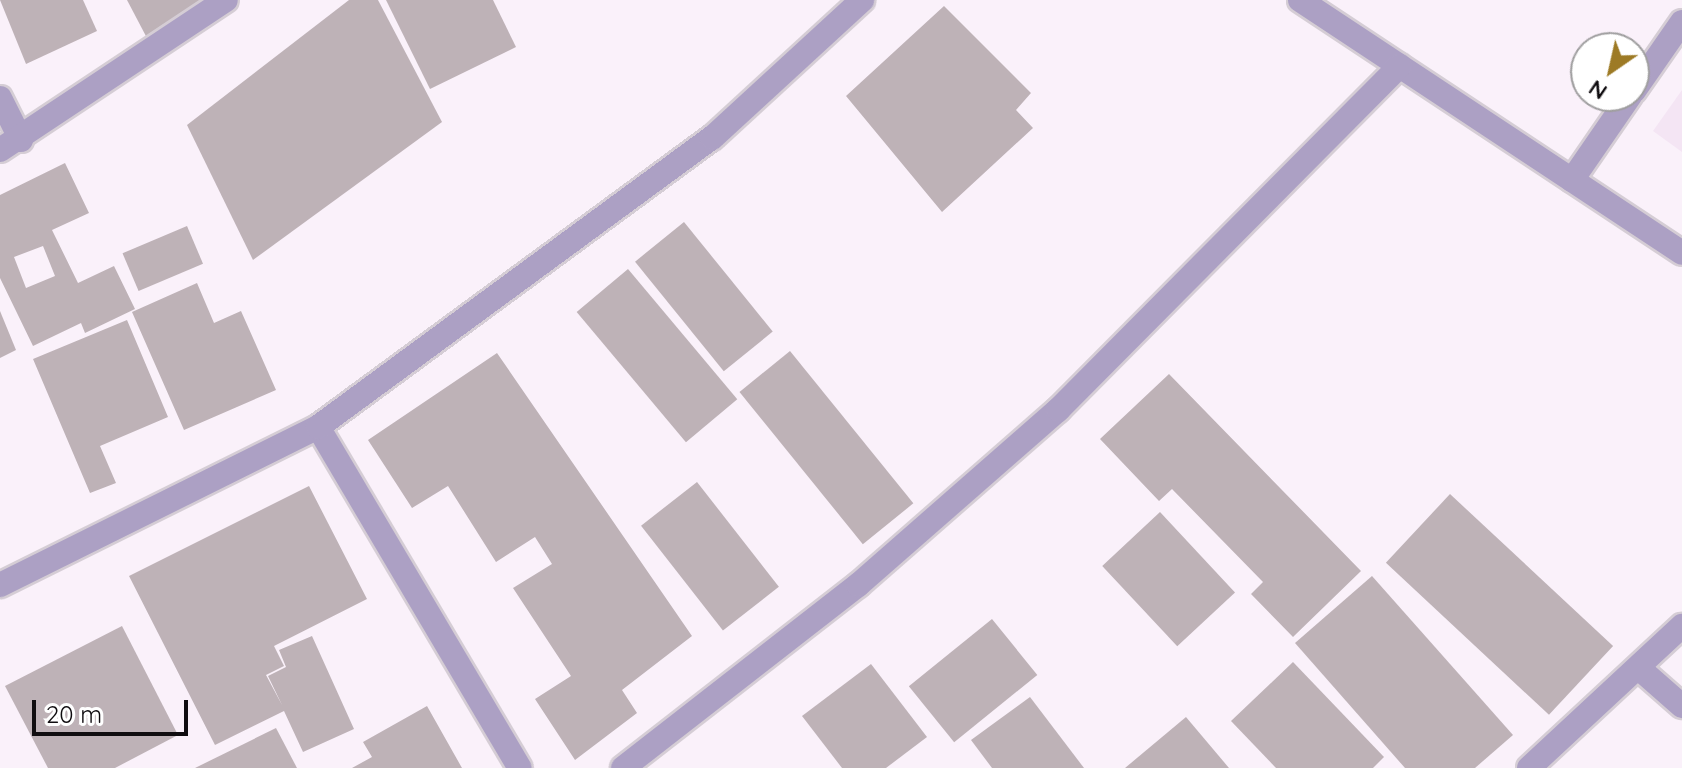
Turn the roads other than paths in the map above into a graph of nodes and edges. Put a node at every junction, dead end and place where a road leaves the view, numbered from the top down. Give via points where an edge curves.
1 (226, 0) edge
2 (862, 0) edge
3 (1300, 0) edge
4 (1682, 22) edge
5 (1400, 66) junction
6 (1650, 68) edge
7 (0, 98) edge
8 (1619, 112) edge
9 (10, 145) edge
10 (1572, 180) junction
11 (1682, 253) edge
12 (318, 427) junction
13 (0, 585) edge
14 (1682, 626) edge
15 (1641, 670) junction
16 (1682, 706) edge
17 (520, 768) edge
18 (623, 768) edge
19 (1529, 768) edge

1 - 9 street
2 - 12 street via 712,138
3 - 5 street
4 - 6 street
5 - 10 street
5 - 18 street via 1058,410 858,585
7 - 9 street
8 - 10 street
10 - 11 street
12 - 13 street
12 - 17 street
14 - 15 street
15 - 16 street
15 - 19 street

